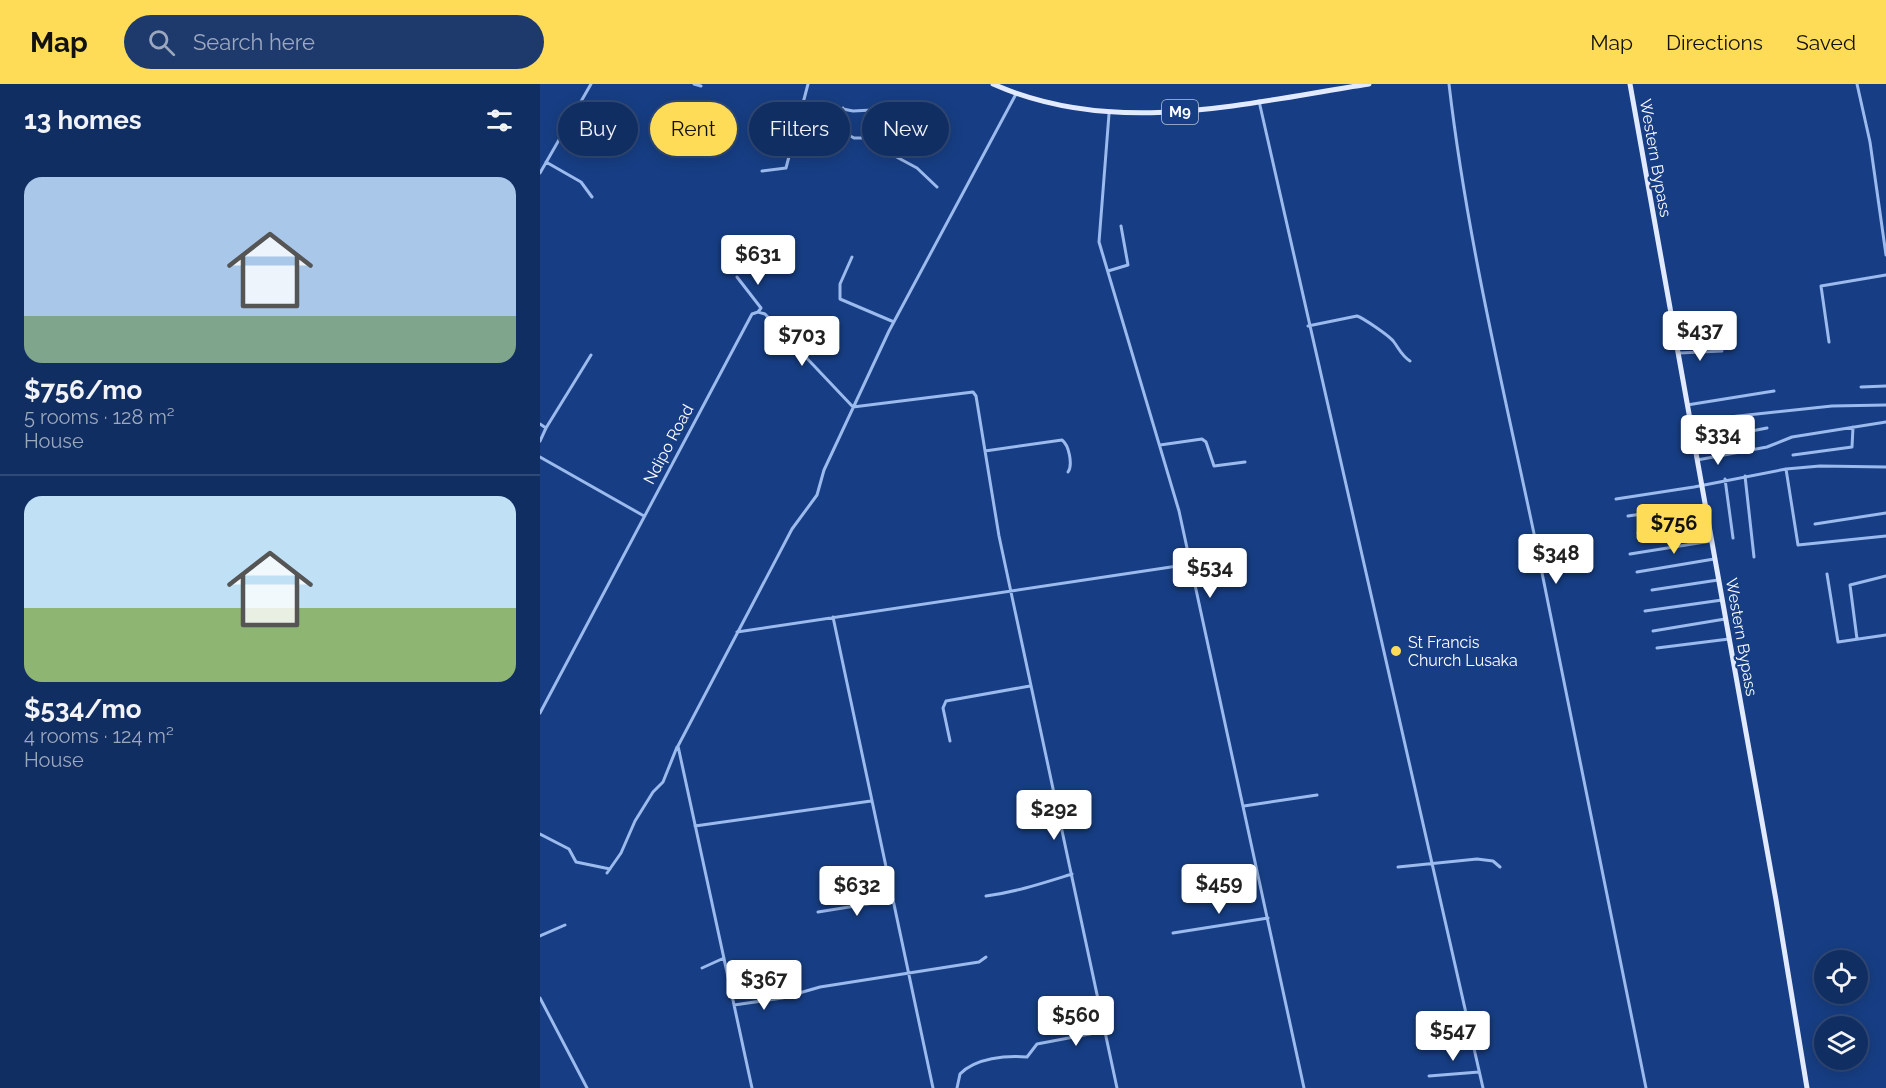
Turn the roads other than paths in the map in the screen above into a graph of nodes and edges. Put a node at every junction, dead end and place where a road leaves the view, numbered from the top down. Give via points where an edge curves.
1 (591, 84) edge
2 (694, 84) edge
3 (808, 84) edge
4 (993, 84) edge
5 (1369, 84) edge
6 (1449, 84) edge
7 (1630, 84) edge
8 (1857, 84) edge
9 (701, 86) dead end
10 (1016, 94) junction
11 (803, 100) junction
12 (813, 102) edge
13 (1259, 102) junction
14 (850, 110) edge
15 (1109, 114) junction
16 (850, 136) edge
17 (862, 138) dead end
18 (546, 162) junction
19 (762, 171) dead end
20 (540, 173) edge
21 (937, 187) dead end
22 (592, 197) dead end
23 (1121, 226) dead end
24 (1886, 255) edge
25 (852, 257) dead end
26 (1108, 271) junction
27 (1886, 275) edge
28 (737, 277) dead end
29 (758, 312) junction
30 (894, 322) junction
31 (1308, 326) junction
32 (1829, 342) dead end
33 (1722, 351) dead end
34 (1677, 353) junction
35 (591, 355) dead end
36 (1410, 361) dead end
37 (1886, 386) edge
38 (1861, 387) dead end
39 (1774, 391) dead end
40 (1687, 405) junction
41 (1886, 405) edge
42 (853, 407) junction
43 (1690, 422) junction
44 (1886, 422) edge
45 (540, 424) edge
46 (1853, 427) junction
47 (546, 428) junction
48 (1767, 428) dead end
49 (540, 441) edge
50 (1693, 442) junction
51 (1160, 446) junction
52 (985, 451) junction
53 (1793, 455) dead end
54 (540, 458) edge
55 (1696, 460) junction
56 (1245, 462) dead end
57 (1886, 467) edge
58 (1786, 469) junction
59 (1068, 472) dead end
60 (1745, 476) junction
61 (1725, 479) junction
62 (1701, 486) junction
63 (1616, 499) dead end
64 (1705, 505) junction
65 (1886, 513) edge
66 (644, 516) junction
67 (1628, 516) dead end
68 (1708, 524) junction
69 (1815, 524) dead end
70 (1638, 533) dead end
71 (1886, 536) edge
72 (1732, 538) dead end
73 (1711, 542) junction
74 (1630, 554) dead end
75 (1754, 557) dead end
76 (1714, 559) junction
77 (1191, 564) junction
78 (1637, 572) dead end
79 (1827, 574) dead end
80 (1886, 576) edge
81 (1718, 580) junction
82 (1652, 590) dead end
83 (1011, 592) junction
84 (1722, 600) junction
85 (1645, 611) dead end
86 (833, 617) junction
87 (1725, 620) junction
88 (1653, 631) dead end
89 (737, 632) junction
90 (1886, 634) edge
91 (1729, 639) junction
92 (1857, 639) junction
93 (1657, 648) dead end
94 (1030, 686) junction
95 (540, 713) edge
96 (950, 741) dead end
97 (678, 746) junction
98 (1317, 795) dead end
99 (871, 801) junction
100 (1245, 806) junction
101 (695, 826) junction
102 (540, 834) edge
103 (1431, 862) junction
104 (1398, 867) dead end
105 (1500, 867) dead end
106 (1072, 874) junction
107 (986, 896) dead end
108 (892, 900) junction
109 (818, 912) dead end
110 (1268, 918) junction
111 (565, 925) dead end
112 (1173, 933) dead end
113 (540, 936) edge
114 (986, 957) dead end
115 (724, 958) junction
116 (702, 968) dead end
117 (908, 974) junction
118 (540, 998) edge
119 (734, 1005) junction
120 (1105, 1031) junction
121 (1479, 1071) junction
122 (1429, 1076) dead end
123 (587, 1088) edge
124 (752, 1088) edge
125 (933, 1088) edge
126 (957, 1088) edge
127 (1117, 1088) edge
128 (1305, 1088) edge
129 (1483, 1088) edge
130 (1646, 1088) edge
131 (1807, 1088) edge

1 - 18 street
2 - 9 street
3 - 11 street
4 - 10 main road, M9
5 - 13 main road, M9
6 - 130 street via 1461,176 1500,381
7 - 34 main road, Western Bypass
8 - 24 street via 1870,142
10 - 15 main road, M9
10 - 30 street
11 - 12 street
11 - 19 street via 786,168
13 - 15 main road, M9 via 1179,112
13 - 31 street
14 - 21 street via 893,110 900,124 891,154 917,168
15 - 26 street via 1099,235
16 - 17 street
18 - 20 street
18 - 22 street via 581,182
23 - 26 street via 1128,265
25 - 30 street via 840,284 840,299
26 - 51 street
27 - 32 street via 1821,286
28 - 29 street via 761,308
29 - 42 street via 770,318
29 - 66 street, Ndipo Road via 747,321
30 - 42 street
31 - 36 street via 1363,318 1391,338
31 - 103 street
33 - 34 street
34 - 40 main road, Western Bypass
35 - 47 street
37 - 38 street
39 - 40 street
40 - 43 main road, Western Bypass
41 - 43 street via 1832,406
42 - 52 street via 973,392
42 - 89 street via 817,495 796,521
43 - 50 main road, Western Bypass
44 - 46 street
45 - 47 street
46 - 53 street via 1852,447
46 - 55 street
47 - 49 street
48 - 50 street
50 - 55 main road, Western Bypass
51 - 56 street via 1202,439 1214,466
51 - 77 street
52 - 59 street via 1062,440 1071,466
52 - 83 street
54 - 66 street
55 - 62 main road, Western Bypass
57 - 58 street
58 - 60 street
58 - 71 street via 1798,545
60 - 61 street
60 - 75 street
61 - 62 street
61 - 72 street
62 - 63 street
62 - 64 main road, Western Bypass
64 - 67 street
64 - 68 main road, Western Bypass
65 - 69 street
66 - 95 street, Ndipo Road
68 - 70 street
68 - 73 main road, Western Bypass
73 - 74 street
73 - 76 main road, Western Bypass
76 - 78 street
76 - 81 main road, Western Bypass
77 - 83 street
77 - 100 street
79 - 92 street via 1838,642
80 - 92 street via 1850,585
81 - 82 street
81 - 84 main road, Western Bypass
83 - 86 street
83 - 94 street
84 - 85 street
84 - 87 main road, Western Bypass
86 - 89 street
86 - 99 street
87 - 88 street
87 - 91 main road, Western Bypass
89 - 97 street
90 - 92 street
91 - 93 street
91 - 131 main road, Western Bypass
94 - 96 street via 946,701 943,708
94 - 106 street
97 - 101 street
97 - 102 street via 663,782 653,792 609,871 576,861 569,849
98 - 100 street
99 - 101 street
99 - 108 street
100 - 110 street
101 - 115 street
103 - 104 street
103 - 105 street via 1482,859 1495,861
103 - 121 street
106 - 107 street via 1017,892
106 - 120 street
108 - 109 street
108 - 117 street
110 - 112 street
110 - 128 street
111 - 113 street
114 - 117 street via 978,962
115 - 116 street
115 - 119 street
117 - 119 street
117 - 125 street
118 - 123 street
119 - 124 street
120 - 126 street via 1040,1043 1027,1058 1003,1056 967,1069 960,1074
120 - 127 street
121 - 122 street
121 - 129 street

